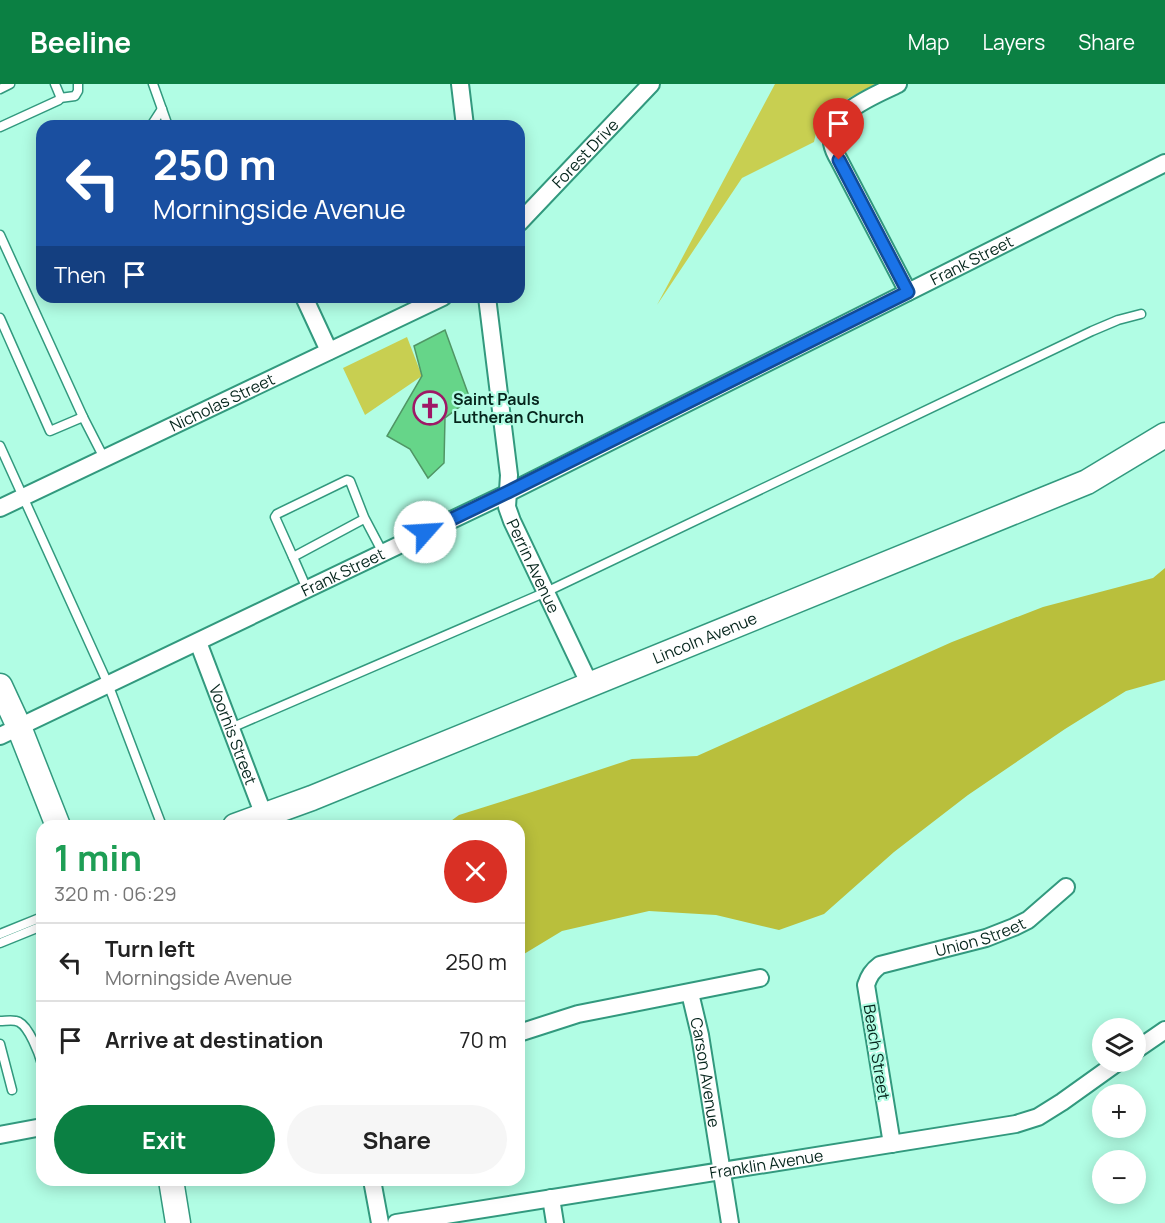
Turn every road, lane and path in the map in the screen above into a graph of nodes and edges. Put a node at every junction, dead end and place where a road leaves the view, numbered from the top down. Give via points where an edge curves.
1 (10, 84) edge
2 (55, 84) edge
3 (78, 84) edge
4 (153, 84) edge
5 (459, 84) edge
6 (651, 84) edge
7 (898, 84) edge
8 (0, 89) edge
9 (60, 98) junction
10 (162, 109) junction
11 (155, 120) edge
12 (166, 120) edge
13 (464, 120) edge
14 (0, 127) edge
15 (1165, 163) edge
16 (525, 217) edge
17 (0, 236) edge
18 (908, 292) junction
19 (307, 303) edge
20 (430, 303) edge
21 (488, 303) edge
22 (1141, 314) dead end
23 (0, 318) edge
24 (329, 351) junction
25 (83, 417) junction
26 (1165, 435) edge
27 (1, 451) edge
28 (104, 458) junction
29 (508, 492) junction
30 (23, 497) junction
31 (0, 508) edge
32 (364, 517) junction
33 (383, 553) junction
34 (293, 557) junction
35 (308, 589) junction
36 (546, 592) junction
37 (198, 642) junction
38 (108, 684) junction
39 (590, 685) junction
40 (0, 686) edge
41 (231, 728) junction
42 (9, 732) edge
43 (55, 820) edge
44 (160, 820) edge
45 (266, 820) edge
46 (268, 820) edge
47 (1066, 886) dead end
48 (36, 919) edge
49 (36, 928) edge
50 (0, 934) edge
51 (0, 943) edge
52 (880, 965) joint
53 (760, 978) dead end
54 (690, 993) junction
55 (0, 1021) edge
56 (1165, 1030) edge
57 (525, 1031) edge
58 (1146, 1043) edge
59 (0, 1044) edge
60 (36, 1046) edge
61 (1104, 1072) edge
62 (12, 1090) dead end
63 (36, 1128) edge
64 (0, 1135) edge
65 (892, 1144) junction
66 (722, 1171) junction
67 (172, 1186) edge
68 (373, 1186) edge
69 (551, 1198) junction
70 (178, 1223) edge
71 (380, 1223) edge
72 (396, 1223) edge
73 (555, 1223) edge
74 (730, 1223) edge

1 - 8 lane
2 - 9 lane
3 - 9 lane via 75,96
4 - 10 lane
5 - 13 street
6 - 16 street, Forest Drive
7 - 18 street via 845,114 837,122 832,140
9 - 14 lane
10 - 11 lane
10 - 12 lane
15 - 18 street, Frank Street
17 - 25 lane
18 - 29 street, Frank Street
19 - 24 street
20 - 24 street, Nicholas Street
21 - 29 street, Perrin Avenue
22 - 36 lane via 1092,331
23 - 25 lane via 50,431
24 - 28 street, Nicholas Street
25 - 28 lane
26 - 39 street, Lincoln Avenue via 1087,482
27 - 30 lane
28 - 30 street, Nicholas Street
29 - 33 street, Frank Street
29 - 36 street, Perrin Avenue via 507,507 512,521
30 - 31 street, Nicholas Street
30 - 38 lane
32 - 33 lane
32 - 34 lane
32 - 34 lane via 347,480 277,514 276,522
33 - 35 street, Frank Street
34 - 35 lane
35 - 37 street, Frank Street
36 - 39 street, Perrin Avenue
36 - 41 lane
37 - 38 street, Frank Street
37 - 41 street, Voorhis Street
38 - 42 street, Frank Street
38 - 44 lane
39 - 46 street, Lincoln Avenue via 312,798
40 - 42 street
41 - 45 street, Voorhis Street
42 - 43 street
47 - 52 street, Union Street via 1028,920 1014,927
48 - 50 lane
49 - 51 lane
52 - 65 street, Beach Street via 866,985
53 - 54 street
54 - 57 street via 578,1014
54 - 66 street, Carson Avenue
55 - 60 lane via 21,1022
56 - 58 street
59 - 62 lane
61 - 65 street, Franklin Avenue via 1038,1117
63 - 64 street
65 - 66 street, Franklin Avenue
66 - 69 street, Franklin Avenue
66 - 74 street, Carson Avenue
67 - 70 street
68 - 71 street
69 - 72 street, Franklin Avenue
69 - 73 street

